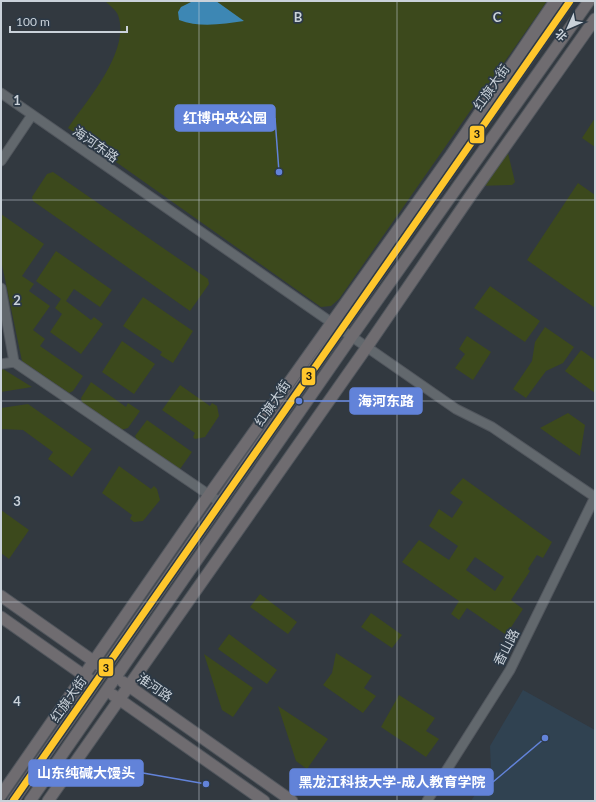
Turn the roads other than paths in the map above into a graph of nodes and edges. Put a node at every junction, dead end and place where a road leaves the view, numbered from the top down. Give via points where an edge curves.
1 (555, 1) edge
2 (568, 1) edge
3 (588, 1) edge
4 (595, 20) edge
5 (1, 93) edge
6 (32, 115) junction
7 (1, 161) edge
8 (1, 288) edge
9 (336, 325) junction
10 (352, 336) junction
11 (367, 346) junction
12 (14, 362) junction
13 (1, 364) edge
14 (209, 495) junction
15 (595, 497) edge
16 (221, 503) junction
17 (1, 596) edge
18 (1, 617) edge
19 (94, 661) junction
20 (105, 669) junction
21 (84, 675) junction
22 (116, 677) junction
23 (96, 684) junction
24 (128, 686) junction
25 (107, 691) junction
26 (118, 700) junction
27 (1, 795) edge
28 (13, 801) edge
29 (30, 801) edge
30 (48, 801) edge
31 (264, 801) edge
32 (292, 801) edge
33 (427, 801) edge

1 - 9 main road, 红旗大街
2 - 9 main road, 红旗大街
3 - 10 main road, 红旗大街
4 - 11 main road
5 - 6 street, 海河东路
6 - 7 street
6 - 9 street, 海河东路
8 - 12 street
9 - 10 street, 海河东路
9 - 14 main road, 红旗大街
9 - 16 main road, 红旗大街
10 - 11 street, 海河东路
10 - 22 main road, 红旗大街
11 - 15 street, 海河东路 via 456,409 492,428
11 - 24 main road
12 - 13 street
12 - 14 street
14 - 16 street
14 - 19 main road, 红旗大街
15 - 33 street, 香山路 via 510,670
16 - 20 main road, 红旗大街
17 - 19 main road, 淮河路
18 - 21 main road
19 - 20 main road, 淮河路
19 - 21 main road, 红旗大街
20 - 22 main road, 淮河路
20 - 23 main road, 红旗大街
21 - 23 main road
21 - 27 main road, 红旗大街
22 - 24 main road, 淮河路
22 - 25 main road, 红旗大街
23 - 25 main road
23 - 28 main road, 红旗大街
24 - 26 main road
24 - 32 main road, 淮河路
25 - 26 main road
25 - 29 main road, 红旗大街
26 - 30 main road
26 - 31 main road

